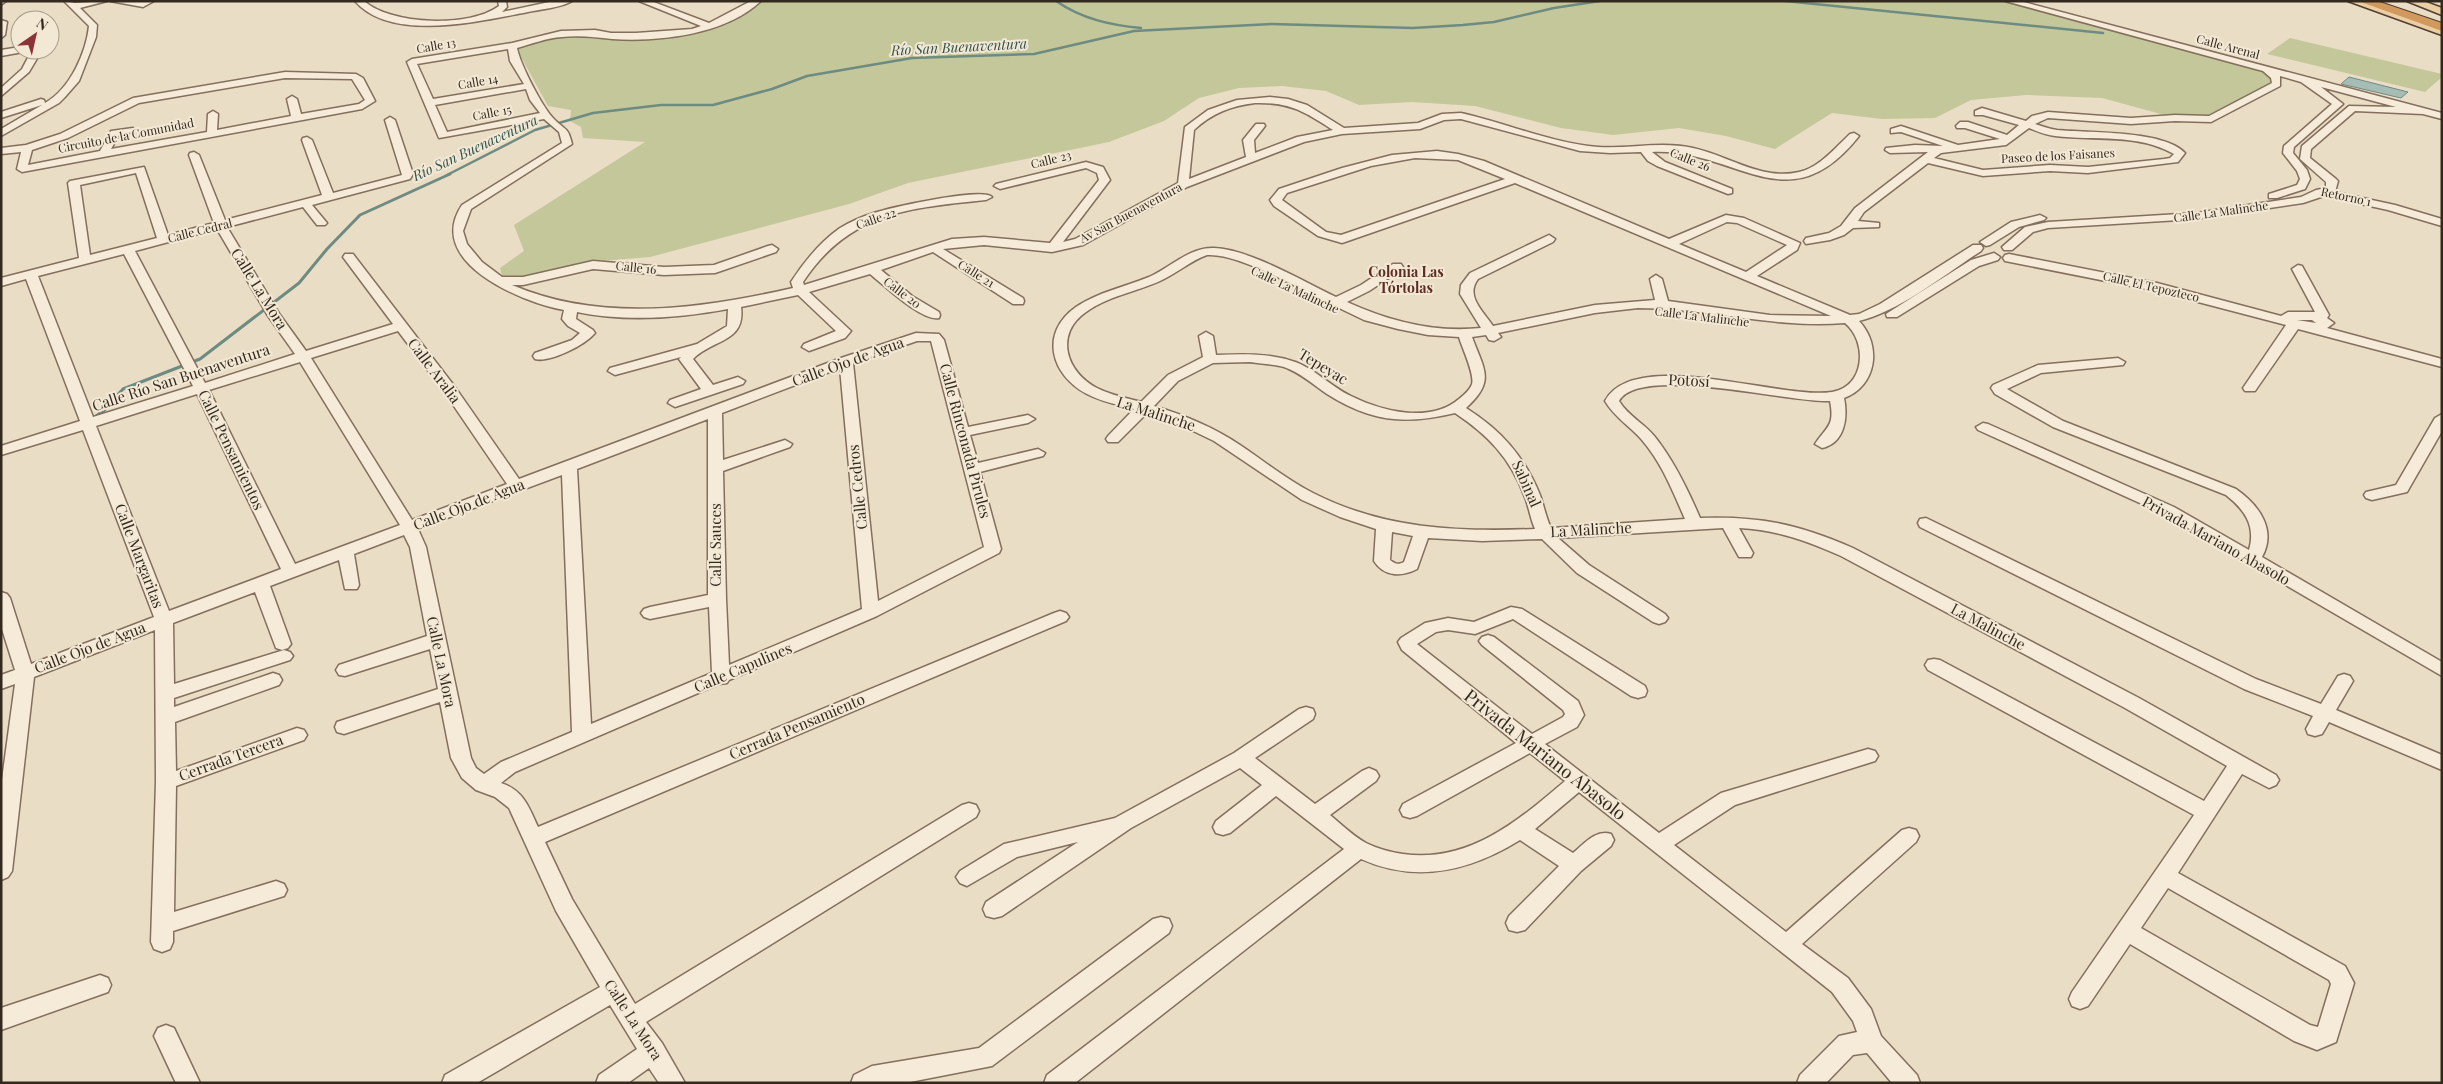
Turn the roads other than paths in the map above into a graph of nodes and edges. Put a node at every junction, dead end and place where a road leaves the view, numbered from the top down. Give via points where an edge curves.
1 (103, 1) edge
2 (114, 1) edge
3 (150, 1) edge
4 (360, 1) edge
5 (551, 1) edge
6 (568, 1) edge
7 (643, 1) edge
8 (757, 1) edge
9 (2009, 1) edge
10 (2355, 1) edge
11 (2388, 1) edge
12 (502, 2) edge
13 (2408, 2) edge
14 (71, 4) edge
15 (2371, 4) edge
16 (2442, 14) edge
17 (486, 18) junction
18 (2442, 20) edge
19 (3, 22) dead end
20 (2442, 25) edge
21 (709, 26) junction
22 (2442, 32) edge
23 (1, 35) edge
24 (512, 46) junction
25 (32, 60) edge
26 (2266, 69) junction
27 (2302, 79) junction
28 (530, 86) junction
29 (1, 93) edge
30 (62, 95) junction
31 (292, 99) dead end
32 (429, 103) junction
33 (2334, 108) junction
34 (2349, 111) junction
35 (2424, 111) junction
36 (1979, 113) dead end
37 (213, 114) dead end
38 (1, 115) edge
39 (2442, 116) edge
40 (297, 118) junction
41 (549, 119) junction
42 (2161, 119) junction
43 (390, 120) dead end
44 (2026, 125) junction
45 (1260, 126) dead end
46 (1961, 126) dead end
47 (129, 130) dead end
48 (1342, 131) junction
49 (1895, 131) dead end
50 (1, 133) edge
51 (212, 133) junction
52 (443, 136) joint
53 (1854, 136) dead end
54 (2180, 138) dead end
55 (2010, 139) junction
56 (307, 140) dead end
57 (2160, 144) junction
58 (27, 148) junction
59 (1960, 148) junction
60 (1645, 150) junction
61 (1890, 150) dead end
62 (1938, 150) junction
63 (1, 151) edge
64 (104, 153) junction
65 (194, 155) dead end
66 (1252, 158) junction
67 (1926, 159) junction
68 (1515, 179) junction
69 (2332, 180) junction
70 (1183, 185) junction
71 (1000, 186) dead end
72 (2301, 188) junction
73 (1728, 191) dead end
74 (2326, 193) junction
75 (986, 197) dead end
76 (329, 198) junction
77 (306, 204) junction
78 (2390, 207) junction
79 (322, 223) dead end
80 (2442, 223) edge
81 (1852, 224) junction
82 (1875, 225) dead end
83 (221, 226) junction
84 (1549, 239) dead end
85 (164, 240) junction
86 (1810, 241) dead end
87 (1668, 244) junction
88 (1981, 245) junction
89 (934, 248) junction
90 (1052, 248) junction
91 (772, 249) dead end
92 (128, 250) junction
93 (2010, 251) junction
94 (349, 257) dead end
95 (1994, 257) junction
96 (85, 261) junction
97 (1397, 267) dead end
98 (1176, 268) joint
99 (872, 269) junction
100 (2298, 269) dead end
101 (31, 275) junction
102 (1747, 277) junction
103 (1656, 279) dead end
104 (498, 281) junction
105 (1, 282) edge
106 (800, 290) junction
107 (1018, 301) dead end
108 (734, 304) junction
109 (1333, 304) junction
110 (1662, 304) junction
111 (571, 307) junction
112 (934, 315) dead end
113 (2324, 321) junction
114 (1852, 322) junction
115 (2294, 322) junction
116 (400, 326) junction
117 (1492, 334) junction
118 (1206, 336) dead end
119 (1465, 336) junction
120 (938, 340) joint
121 (577, 343) joint
122 (809, 347) dead end
123 (697, 348) junction
124 (2442, 355) edge
125 (303, 356) junction
126 (540, 356) dead end
127 (1210, 359) junction
128 (846, 361) junction
129 (2118, 362) dead end
130 (2442, 363) edge
131 (615, 371) dead end
132 (738, 381) dead end
133 (2250, 388) dead end
134 (200, 389) junction
135 (710, 391) junction
136 (1836, 396) junction
137 (675, 403) dead end
138 (1145, 407) junction
139 (1457, 408) junction
140 (715, 411) junction
141 (2442, 418) edge
142 (1028, 419) dead end
143 (88, 422) junction
144 (1983, 426) dead end
145 (963, 432) junction
146 (1113, 439) dead end
147 (785, 444) dead end
148 (1822, 444) dead end
149 (1, 451) edge
150 (1038, 453) dead end
151 (570, 468) junction
152 (716, 468) junction
153 (973, 470) junction
154 (517, 486) junction
155 (2372, 495) dead end
156 (1694, 523) junction
157 (1728, 523) junction
158 (1926, 523) dead end
159 (1384, 526) junction
160 (409, 528) junction
161 (1422, 532) junction
162 (1545, 533) junction
163 (993, 542) joint
164 (346, 552) junction
165 (1745, 553) dead end
166 (2252, 560) junction
167 (291, 572) junction
168 (260, 583) junction
169 (351, 585) dead end
170 (1, 598) edge
171 (716, 599) junction
172 (871, 612) junction
173 (650, 613) dead end
174 (1060, 616) dead end
175 (1659, 618) dead end
176 (164, 620) junction
177 (436, 640) junction
178 (1488, 641) dead end
179 (1934, 665) dead end
180 (345, 670) dead end
181 (2442, 670) edge
182 (24, 673) junction
183 (721, 678) junction
184 (273, 680) dead end
185 (2344, 681) dead end
186 (1, 682) edge
187 (1638, 691) dead end
188 (447, 693) junction
189 (164, 694) junction
190 (1306, 714) dead end
191 (165, 718) junction
192 (2320, 722) junction
193 (344, 726) dead end
194 (297, 735) dead end
195 (582, 735) junction
196 (1532, 744) junction
197 (1868, 756) dead end
198 (1241, 758) junction
199 (2240, 762) junction
200 (2442, 763) edge
201 (1369, 776) dead end
202 (2269, 780) dead end
203 (1579, 781) junction
204 (166, 782) junction
205 (484, 785) junction
206 (1276, 785) junction
207 (1410, 810) dead end
208 (969, 811) dead end
209 (2207, 812) junction
210 (1315, 815) junction
211 (1124, 822) junction
212 (1223, 827) dead end
213 (1521, 830) junction
214 (1909, 836) dead end
215 (535, 837) junction
216 (1604, 840) dead end
217 (1659, 844) junction
218 (1360, 849) junction
219 (1574, 865) junction
220 (1, 871) edge
221 (2166, 876) junction
222 (967, 877) dead end
223 (276, 890) dead end
224 (994, 910) dead end
225 (1517, 923) dead end
226 (1161, 926) dead end
227 (2126, 931) junction
228 (1786, 945) junction
229 (100, 985) dead end
230 (614, 991) junction
231 (2080, 999) dead end
232 (1, 1019) edge
233 (631, 1019) junction
234 (166, 1036) dead end
235 (1872, 1042) junction
236 (1847, 1044) joint
237 (654, 1051) junction
238 (1905, 1082) edge
239 (188, 1083) edge
240 (454, 1083) edge
241 (608, 1083) edge
242 (673, 1083) edge
243 (864, 1083) edge
244 (1056, 1083) edge
245 (1808, 1083) edge

1 - 14 street
2 - 3 street via 144,4
4 - 17 street via 373,11 404,20 447,22
5 - 12 street via 518,7
6 - 17 street
7 - 21 street
8 - 21 street
9 - 26 street, Calle Arenal
10 - 15 highway
11 - 18 highway
12 - 17 street via 503,7
13 - 16 main road
13 - 16 highway
14 - 30 street via 93,25 94,34 74,81
15 - 20 highway
15 - 22 main road
19 - 23 street
21 - 24 street via 693,32 660,35 561,34
24 - 28 street via 515,61
24 - 32 street, Calle 13 via 412,62
25 - 29 street via 26,70
26 - 27 street, Calle Arenal
26 - 42 street via 2276,77 2277,84 2211,119
27 - 33 street
27 - 35 street, Calle Arenal
27 - 42 street via 2232,120 2218,124
28 - 32 street, Calle 14
28 - 41 street via 535,100
30 - 38 street
30 - 50 street via 56,102
31 - 40 street
32 - 52 street, Calle 13
33 - 34 street
33 - 72 street via 2289,146 2288,153 2305,179
34 - 35 street
34 - 69 street via 2306,148 2304,154 2305,159
35 - 39 street, Calle Arenal
36 - 44 street, Paseo de los Faisanes via 1982,111
37 - 51 street
40 - 51 street, Circuito de la Comunidad
40 - 58 street, Circuito de la Comunidad via 362,106 370,101 358,78 353,76 262,78 136,100 64,136
41 - 52 street, Calle 15
41 - 104 street, Av San Buenaventura via 564,130 568,144 466,207 457,222 459,245
42 - 44 street via 2131,121 2070,115 2036,118
43 - 76 street, Calle Cedral via 408,174 399,180
44 - 55 street
44 - 57 street, Paseo de los Faisanes via 2064,134 2102,134
45 - 66 street via 1248,139 1247,148
46 - 55 street via 1964,124
47 - 64 street via 115,133
48 - 60 street, Av San Buenaventura via 1406,128 1442,117 1461,116 1572,146 1599,150
48 - 66 street, Av San Buenaventura via 1301,139
48 - 70 street via 1288,102 1259,100 1223,108 1204,116 1189,129
49 - 59 street via 1901,129
51 - 64 street, Circuito de la Comunidad
53 - 60 street, Av San Buenaventura via 1810,173 1785,177 1754,172 1678,148
54 - 57 street
55 - 59 street via 1991,146
56 - 76 street
57 - 67 street, Paseo de los Faisanes via 2176,149 2179,156 2164,162 2088,170 2050,168 1991,173 1973,172
58 - 63 street
58 - 64 street, Circuito de la Comunidad via 22,169
59 - 62 street
60 - 73 street, Calle 26 via 1661,164
61 - 62 street
62 - 67 street
65 - 83 street, Calle La Mora
66 - 70 street, Av San Buenaventura
67 - 81 street via 1859,210
68 - 68 street via 1460,157 1410,156 1282,191 1276,200 1322,234 1342,239
68 - 87 street
69 - 74 street via 2332,190
69 - 78 street, Retorno 1
70 - 90 street, Av San Buenaventura via 1079,242
71 - 90 street, Calle 23 via 1086,165 1103,172 1105,180
72 - 74 street, Retorno 1
72 - 88 street, Calle La Malinche via 2190,210 2038,218 2015,224
74 - 78 street, Retorno 1
74 - 93 street, Calle La Malinche via 2272,206 2196,216 2048,225 2029,229
75 - 106 street, Calle 22 via 918,206 856,224 826,246 805,269 797,282
76 - 77 street, Calle Cedral
77 - 79 street
77 - 83 street, Calle Cedral
78 - 80 street, Retorno 1
81 - 82 street
81 - 86 street via 1832,236
83 - 85 street, Calle Cedral
83 - 125 street, Calle La Mora via 274,316
84 - 117 street via 1474,276 1467,285 1466,294
85 - 92 street, Calle Cedral
85 - 96 street via 140,168 74,183
87 - 102 street
87 - 102 street via 1726,218 1740,220 1794,242 1793,247
88 - 93 street
88 - 95 street
88 - 114 street, Calle La Malinche via 1892,302
89 - 90 street, Av San Buenaventura via 977,240
89 - 99 street, Av San Buenaventura
89 - 107 street, Calle 21
91 - 104 street, Calle 16 via 716,269 664,271 593,265 523,281
92 - 96 street, Calle Cedral
92 - 134 street, Calle Pensamientos
93 - 95 street
93 - 115 street, Calle El Tepozteco
94 - 116 street, Calle Aralia
95 - 114 street, Calle La Malinche via 1975,263 1898,312
96 - 101 street, Calle Cedral
97 - 109 street
98 - 109 street, Calle La Malinche via 1213,262 1235,264
98 - 138 street, La Malinche via 1083,308 1063,328 1058,343 1066,368 1084,388 1110,400
99 - 106 street, Av San Buenaventura
99 - 112 street, Calle 20 via 908,299
100 - 113 street via 2324,315
101 - 105 street, Calle Cedral
101 - 143 street, Calle Margaritas
102 - 114 street
103 - 110 street
104 - 111 street, Av San Buenaventura via 520,295
106 - 108 street, Av San Buenaventura
106 - 122 street via 844,331
108 - 111 street, Av San Buenaventura via 676,312 637,313 609,313
108 - 123 street via 736,322 730,331
109 - 119 street, Calle La Malinche via 1354,319 1396,332 1430,338
110 - 114 street, Calle La Malinche via 1790,322
110 - 117 street, Calle La Malinche via 1601,307
111 - 121 street via 568,319 588,333
113 - 115 street
113 - 124 street
114 - 117 street, Calle La Malinche via 1796,329 1665,310 1637,310
114 - 136 street via 1865,340 1866,366 1850,389
115 - 130 street, Calle El Tepozteco
115 - 133 street
116 - 125 street, Calle Río San Buenaventura
116 - 154 street, Calle Aralia via 450,390
117 - 119 street, Calle La Malinche
118 - 127 street
119 - 139 street, Tepeyac via 1479,384
120 - 128 street, Calle Ojo de Agua via 934,336 916,337
120 - 145 street, Calle Rinconada Pirules
121 - 126 street
123 - 131 street
123 - 135 street via 686,359
125 - 134 street, Calle Río San Buenaventura
125 - 160 street, Calle La Mora
127 - 138 street, Tepeyac via 1172,378
127 - 139 street, Tepeyac via 1250,358 1289,364 1345,399 1385,414 1406,417
128 - 140 street, Calle Ojo de Agua
128 - 172 street, Calle Cedros
129 - 166 street via 2038,369 1998,388 2058,424 2231,492 2246,502 2262,538 2260,549
132 - 135 street
134 - 143 street, Calle Río San Buenaventura
134 - 167 street, Calle Pensamientos
135 - 137 street
136 - 148 street via 1840,413 1838,426
136 - 156 street, Potosí via 1782,394 1683,379 1654,381 1623,388 1614,394 1612,401 1616,410 1649,438 1671,472
138 - 146 street, Tepeyac
138 - 159 street, La Malinche via 1206,431 1244,453 1294,490 1320,503
139 - 162 street, Sabinal via 1495,435 1517,460
140 - 151 street, Calle Ojo de Agua
140 - 152 street, Calle Sauces
141 - 155 street via 2402,489
142 - 145 street
143 - 149 street, Calle Río San Buenaventura
143 - 176 street, Calle Margaritas
144 - 166 street, Privada Mariano Abasolo via 2168,510
145 - 153 street, Calle Rinconada Pirules
147 - 152 street
150 - 153 street
151 - 154 street, Calle Ojo de Agua
151 - 195 street
152 - 171 street, Calle Sauces
153 - 163 street, Calle Rinconada Pirules
154 - 160 street, Calle Ojo de Agua
156 - 157 street, La Malinche
156 - 162 street, La Malinche
157 - 165 street
157 - 199 street, La Malinche via 1784,528 1847,552
158 - 192 street
159 - 161 street, La Malinche
159 - 161 street via 1382,561 1392,569 1411,565
160 - 164 street, Calle Ojo de Agua
160 - 177 street, Calle La Mora via 418,548
161 - 162 street, La Malinche via 1469,535
162 - 175 street, Sabinal via 1586,571
163 - 172 street, Calle Capulines via 993,548 986,554
164 - 167 street, Calle Ojo de Agua
164 - 169 street
166 - 181 street, Privada Mariano Abasolo
167 - 168 street, Calle Ojo de Agua
168 - 176 street, Calle Ojo de Agua
168 - 189 street via 283,650
170 - 182 street
171 - 173 street
171 - 183 street, Calle Sauces
172 - 183 street, Calle Capulines
174 - 215 street, Cerrada Pensamiento
176 - 182 street, Calle Ojo de Agua
176 - 189 street, Calle Margaritas
177 - 180 street
177 - 188 street, Calle La Mora
178 - 196 street via 1571,706 1575,714 1570,722
179 - 209 street
182 - 186 street, Calle Ojo de Agua
182 - 220 street
183 - 195 street, Calle Capulines
184 - 191 street
185 - 192 street
187 - 196 street, Privada Mariano Abasolo via 1516,613 1475,628 1448,624 1431,627 1407,642
188 - 193 street
188 - 205 street, Calle La Mora via 461,758 469,773
189 - 191 street, Calle Margaritas
190 - 198 street
191 - 204 street, Calle Margaritas
192 - 200 street via 2378,734
194 - 204 street, Cerrada Tercera
195 - 205 street, Calle Capulines via 508,768
196 - 203 street, Privada Mariano Abasolo
196 - 207 street
197 - 217 street via 1728,799
198 - 206 street
198 - 211 street
199 - 202 street, La Malinche
199 - 209 street
201 - 210 street
203 - 213 street
203 - 217 street, Privada Mariano Abasolo
204 - 223 street, Calle Margaritas via 162,934
205 - 215 street, Calle La Mora via 502,791 517,802
206 - 210 street
206 - 212 street
208 - 233 street
209 - 221 street
210 - 218 street
211 - 222 street via 1011,850
211 - 224 street
213 - 218 street via 1467,859 1426,866 1387,860
213 - 219 street
214 - 228 street
215 - 230 street, Calle La Mora via 564,905
216 - 219 street
217 - 228 street, Privada Mariano Abasolo
218 - 244 street
219 - 225 street
221 - 227 street
221 - 227 street via 2337,973 2343,983 2328,1034 2317,1039 2302,1033
226 - 243 street via 984,1058 872,1077
227 - 231 street
228 - 235 street, Privada Mariano Abasolo via 1840,985 1863,1016
229 - 232 street
230 - 233 street, Calle La Mora
230 - 240 street
233 - 237 street, Calle La Mora
234 - 239 street
235 - 236 street
235 - 238 street
236 - 245 street
237 - 241 street
237 - 242 street, Calle La Mora

